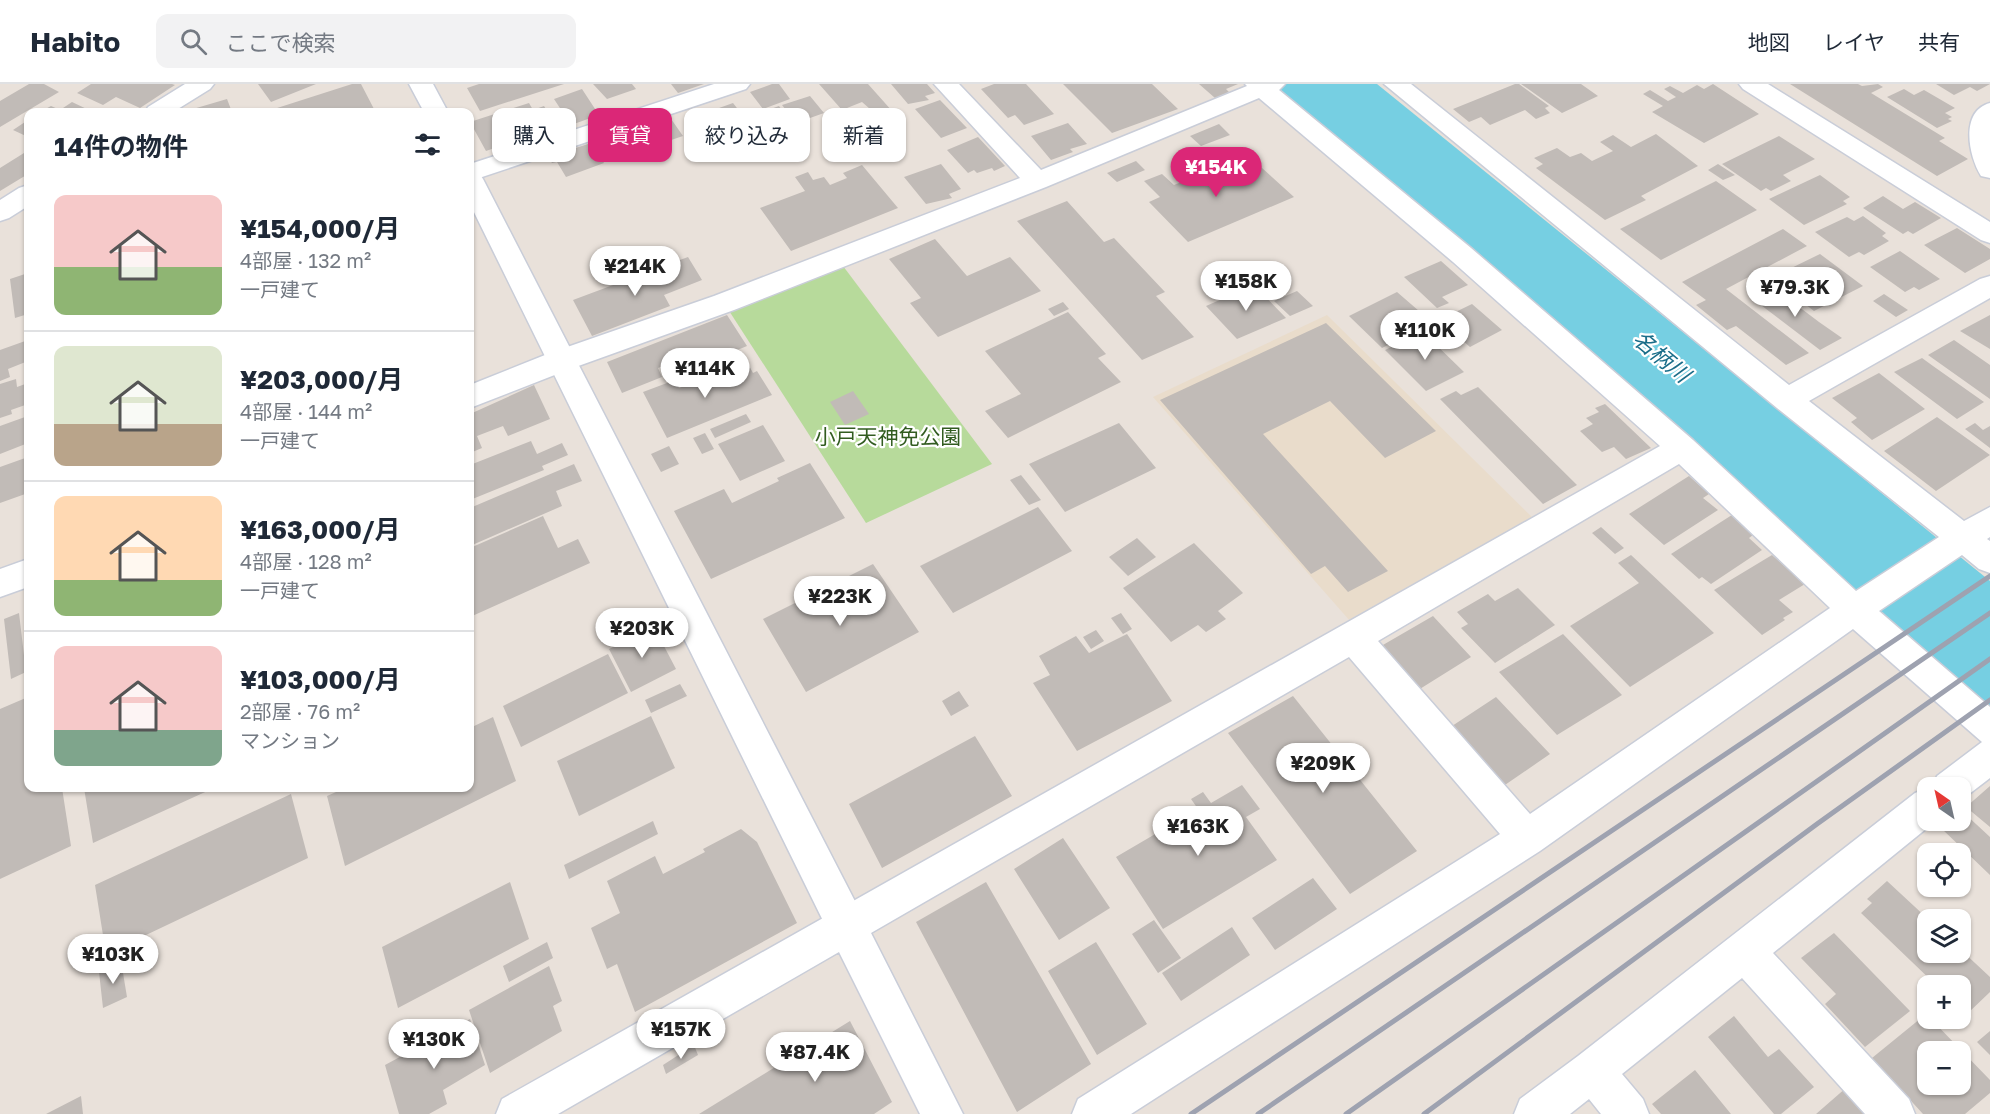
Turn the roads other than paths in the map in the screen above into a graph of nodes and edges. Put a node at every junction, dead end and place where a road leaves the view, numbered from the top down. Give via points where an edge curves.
1 (202, 84) edge
2 (421, 84) edge
3 (738, 84) edge
4 (946, 84) edge
5 (1396, 84) edge
6 (1751, 84) edge
7 (1264, 85) edge
8 (163, 108) edge
9 (434, 108) edge
10 (1990, 111) edge
11 (1990, 170) edge
12 (474, 171) edge
13 (1037, 181) junction
14 (474, 187) edge
15 (24, 197) edge
16 (0, 212) edge
17 (1990, 234) edge
18 (1990, 286) edge
19 (560, 362) junction
20 (474, 396) edge
21 (1787, 400) junction
22 (1682, 448) junction
23 (1990, 520) edge
24 (1957, 541) junction
25 (1990, 559) edge
26 (24, 575) edge
27 (0, 584) edge
28 (1859, 607) junction
29 (1355, 639) junction
30 (1990, 729) edge
31 (1990, 756) edge
32 (1964, 777) edge
33 (1917, 814) edge
34 (1527, 838) junction
35 (846, 925) junction
36 (1743, 950) junction
37 (1593, 1071) junction
38 (517, 1114) edge
39 (942, 1114) edge
40 (1093, 1114) edge
41 (1535, 1114) edge
42 (1628, 1114) edge
43 (1894, 1114) edge

1 - 8 street
2 - 9 street
3 - 12 street via 663,99
4 - 13 street
5 - 21 street
6 - 17 street
7 - 13 street
7 - 22 street
10 - 11 street via 1985,115 1981,148
13 - 19 street via 724,303
14 - 19 street
15 - 16 street
18 - 21 street
19 - 20 street
19 - 35 street
21 - 24 street
22 - 28 street
22 - 29 street
23 - 24 street
24 - 25 street
24 - 28 street
26 - 27 street
28 - 30 street
28 - 34 street
29 - 34 street
29 - 35 street
31 - 32 street
33 - 36 street
34 - 40 street
35 - 38 street
35 - 39 street
36 - 37 street
36 - 43 street
37 - 41 street
37 - 42 street

